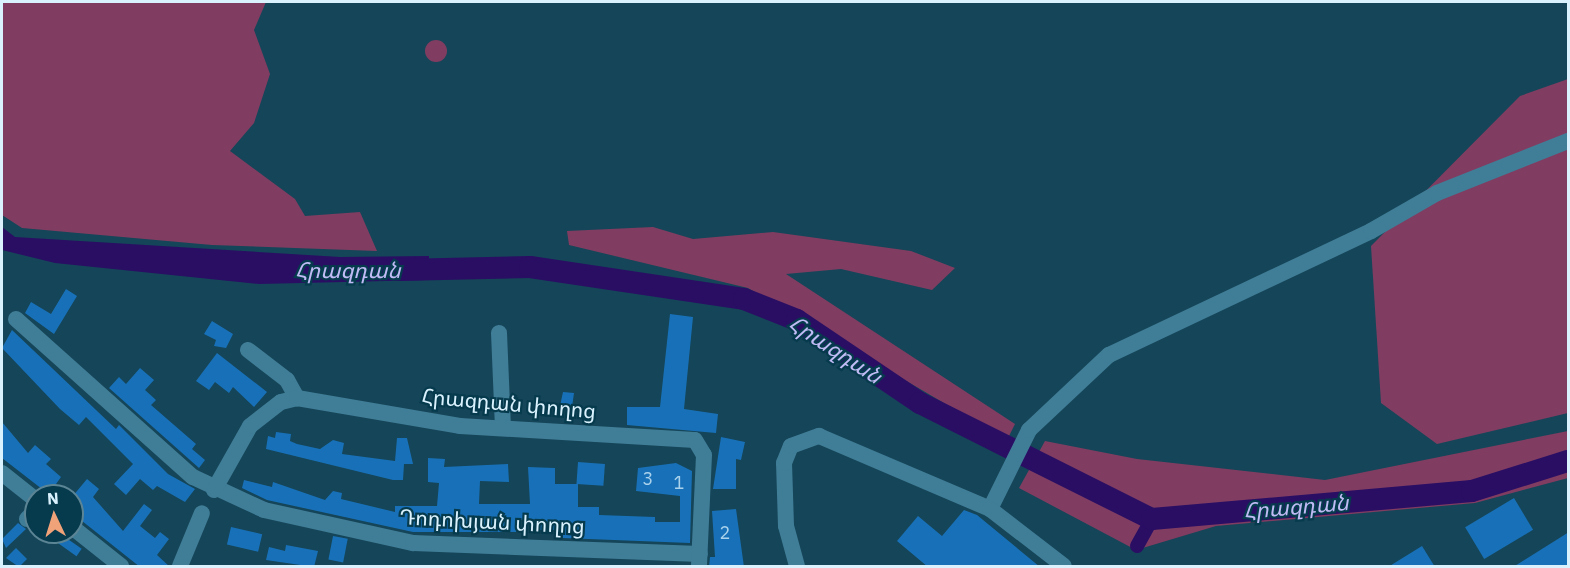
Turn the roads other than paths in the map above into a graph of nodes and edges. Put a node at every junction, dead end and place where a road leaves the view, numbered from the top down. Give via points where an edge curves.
1 (1569, 141) edge
2 (16, 319) dead end
3 (499, 333) dead end
4 (248, 350) dead end
5 (297, 398) junction
6 (503, 428) junction
7 (2, 473) edge
8 (2, 480) edge
9 (22, 488) joint
10 (209, 491) junction
11 (990, 509) junction
12 (201, 513) dead end
13 (84, 537) edge
14 (700, 560) edge
15 (122, 567) edge
16 (180, 567) edge
17 (797, 567) edge
18 (1064, 567) edge

1 - 11 street via 1437,193 1371,231 1109,355 1029,430
2 - 10 street, Դոդոխյան փողոց
3 - 6 street
4 - 5 street via 287,380
5 - 6 street, Հրազդան փողոց
5 - 10 street via 280,402 250,426
6 - 14 street, Հրազդան փողոց via 695,440 704,455
7 - 9 street
8 - 9 street
10 - 14 street, Դոդոխյան փողոց via 264,510 413,543
11 - 17 street via 841,442 805,438 791,446 782,487
11 - 18 street
12 - 16 street
13 - 15 street

